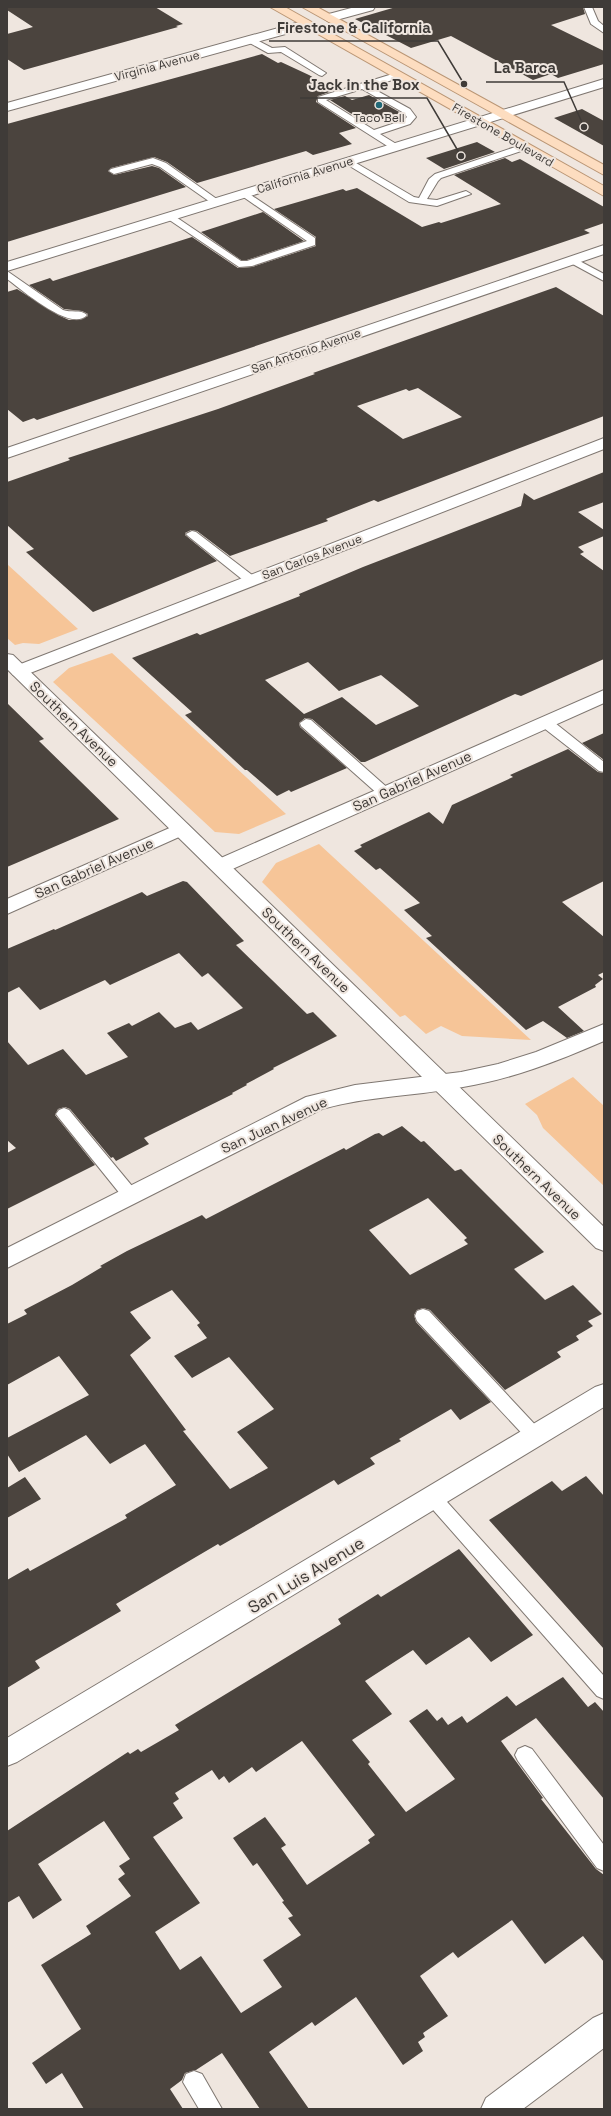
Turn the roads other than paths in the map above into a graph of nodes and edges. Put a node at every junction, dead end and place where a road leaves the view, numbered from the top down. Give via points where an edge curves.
1 (276, 7) edge
2 (308, 7) edge
3 (369, 7) edge
4 (588, 7) edge
5 (329, 18) junction
6 (307, 24) junction
7 (604, 30) edge
8 (251, 40) junction
9 (322, 73) dead end
10 (399, 75) junction
11 (604, 83) edge
12 (362, 86) junction
13 (7, 107) edge
14 (502, 114) junction
15 (479, 122) junction
16 (373, 133) junction
17 (395, 147) junction
18 (524, 147) junction
19 (158, 153) dead end
20 (348, 162) junction
21 (114, 171) dead end
22 (604, 171) edge
23 (604, 192) edge
24 (244, 194) junction
25 (466, 194) dead end
26 (220, 201) junction
27 (421, 202) junction
28 (170, 217) junction
29 (604, 249) edge
30 (572, 260) junction
31 (7, 267) edge
32 (7, 274) edge
33 (604, 278) edge
34 (82, 315) dead end
35 (604, 443) edge
36 (7, 453) edge
37 (192, 534) dead end
38 (252, 581) junction
39 (13, 665) edge
40 (604, 696) edge
41 (545, 722) junction
42 (306, 723) dead end
43 (604, 768) edge
44 (384, 793) junction
45 (182, 829) junction
46 (221, 866) junction
47 (7, 907) edge
48 (604, 1032) edge
49 (441, 1082) junction
50 (64, 1114) dead end
51 (131, 1196) junction
52 (604, 1242) edge
53 (7, 1259) edge
54 (423, 1316) dead end
55 (604, 1394) edge
56 (535, 1436) junction
57 (433, 1498) junction
58 (604, 1690) edge
59 (7, 1753) edge
60 (525, 1755) dead end
61 (604, 1860) edge
62 (604, 2029) edge
63 (194, 2082) dead end
64 (211, 2109) edge
65 (497, 2109) edge

1 - 6 main road, Firestone Boulevard
2 - 5 main road, Firestone Boulevard
3 - 5 street
4 - 7 lane via 594,22
5 - 14 main road, Firestone Boulevard
6 - 8 street, Virginia Avenue
6 - 10 main road, Firestone Boulevard
8 - 9 lane via 271,51 282,49
8 - 13 street, Virginia Avenue
10 - 12 lane
10 - 15 main road, Firestone Boulevard
11 - 14 street, California Avenue
12 - 16 lane via 407,111 412,117 407,122
12 - 16 lane via 321,99
14 - 15 street, California Avenue
14 - 22 main road, Firestone Boulevard
15 - 17 street, California Avenue
15 - 18 main road, Firestone Boulevard
16 - 17 lane
17 - 20 street, California Avenue
18 - 23 main road, Firestone Boulevard
18 - 27 lane via 438,176
19 - 26 lane
20 - 24 street, California Avenue
20 - 27 lane via 402,194
21 - 26 lane via 153,160
24 - 26 street, California Avenue
24 - 28 lane via 312,240 312,243 248,264 239,264
25 - 27 lane via 437,203
26 - 28 street, California Avenue
28 - 31 street, California Avenue
29 - 30 street, San Antonio Avenue
30 - 33 lane
30 - 36 street, San Antonio Avenue
32 - 34 lane via 59,312
35 - 38 street, San Carlos Avenue
37 - 38 lane
38 - 39 street, San Carlos Avenue
39 - 45 street, Southern Avenue
40 - 41 street, San Gabriel Avenue
41 - 43 lane
41 - 44 street, San Gabriel Avenue
42 - 44 lane
44 - 46 street, San Gabriel Avenue
45 - 46 street, Southern Avenue
45 - 47 street, San Gabriel Avenue
46 - 49 street, Southern Avenue
48 - 49 street, San Juan Avenue via 528,1064 481,1076
49 - 51 street, San Juan Avenue via 338,1096 314,1103
49 - 52 street, Southern Avenue
50 - 51 lane
51 - 53 street, San Juan Avenue
54 - 56 lane
55 - 56 street, San Luis Avenue
56 - 57 street, San Luis Avenue
57 - 58 lane
57 - 59 street, San Luis Avenue
60 - 61 lane
62 - 65 street
63 - 64 lane

